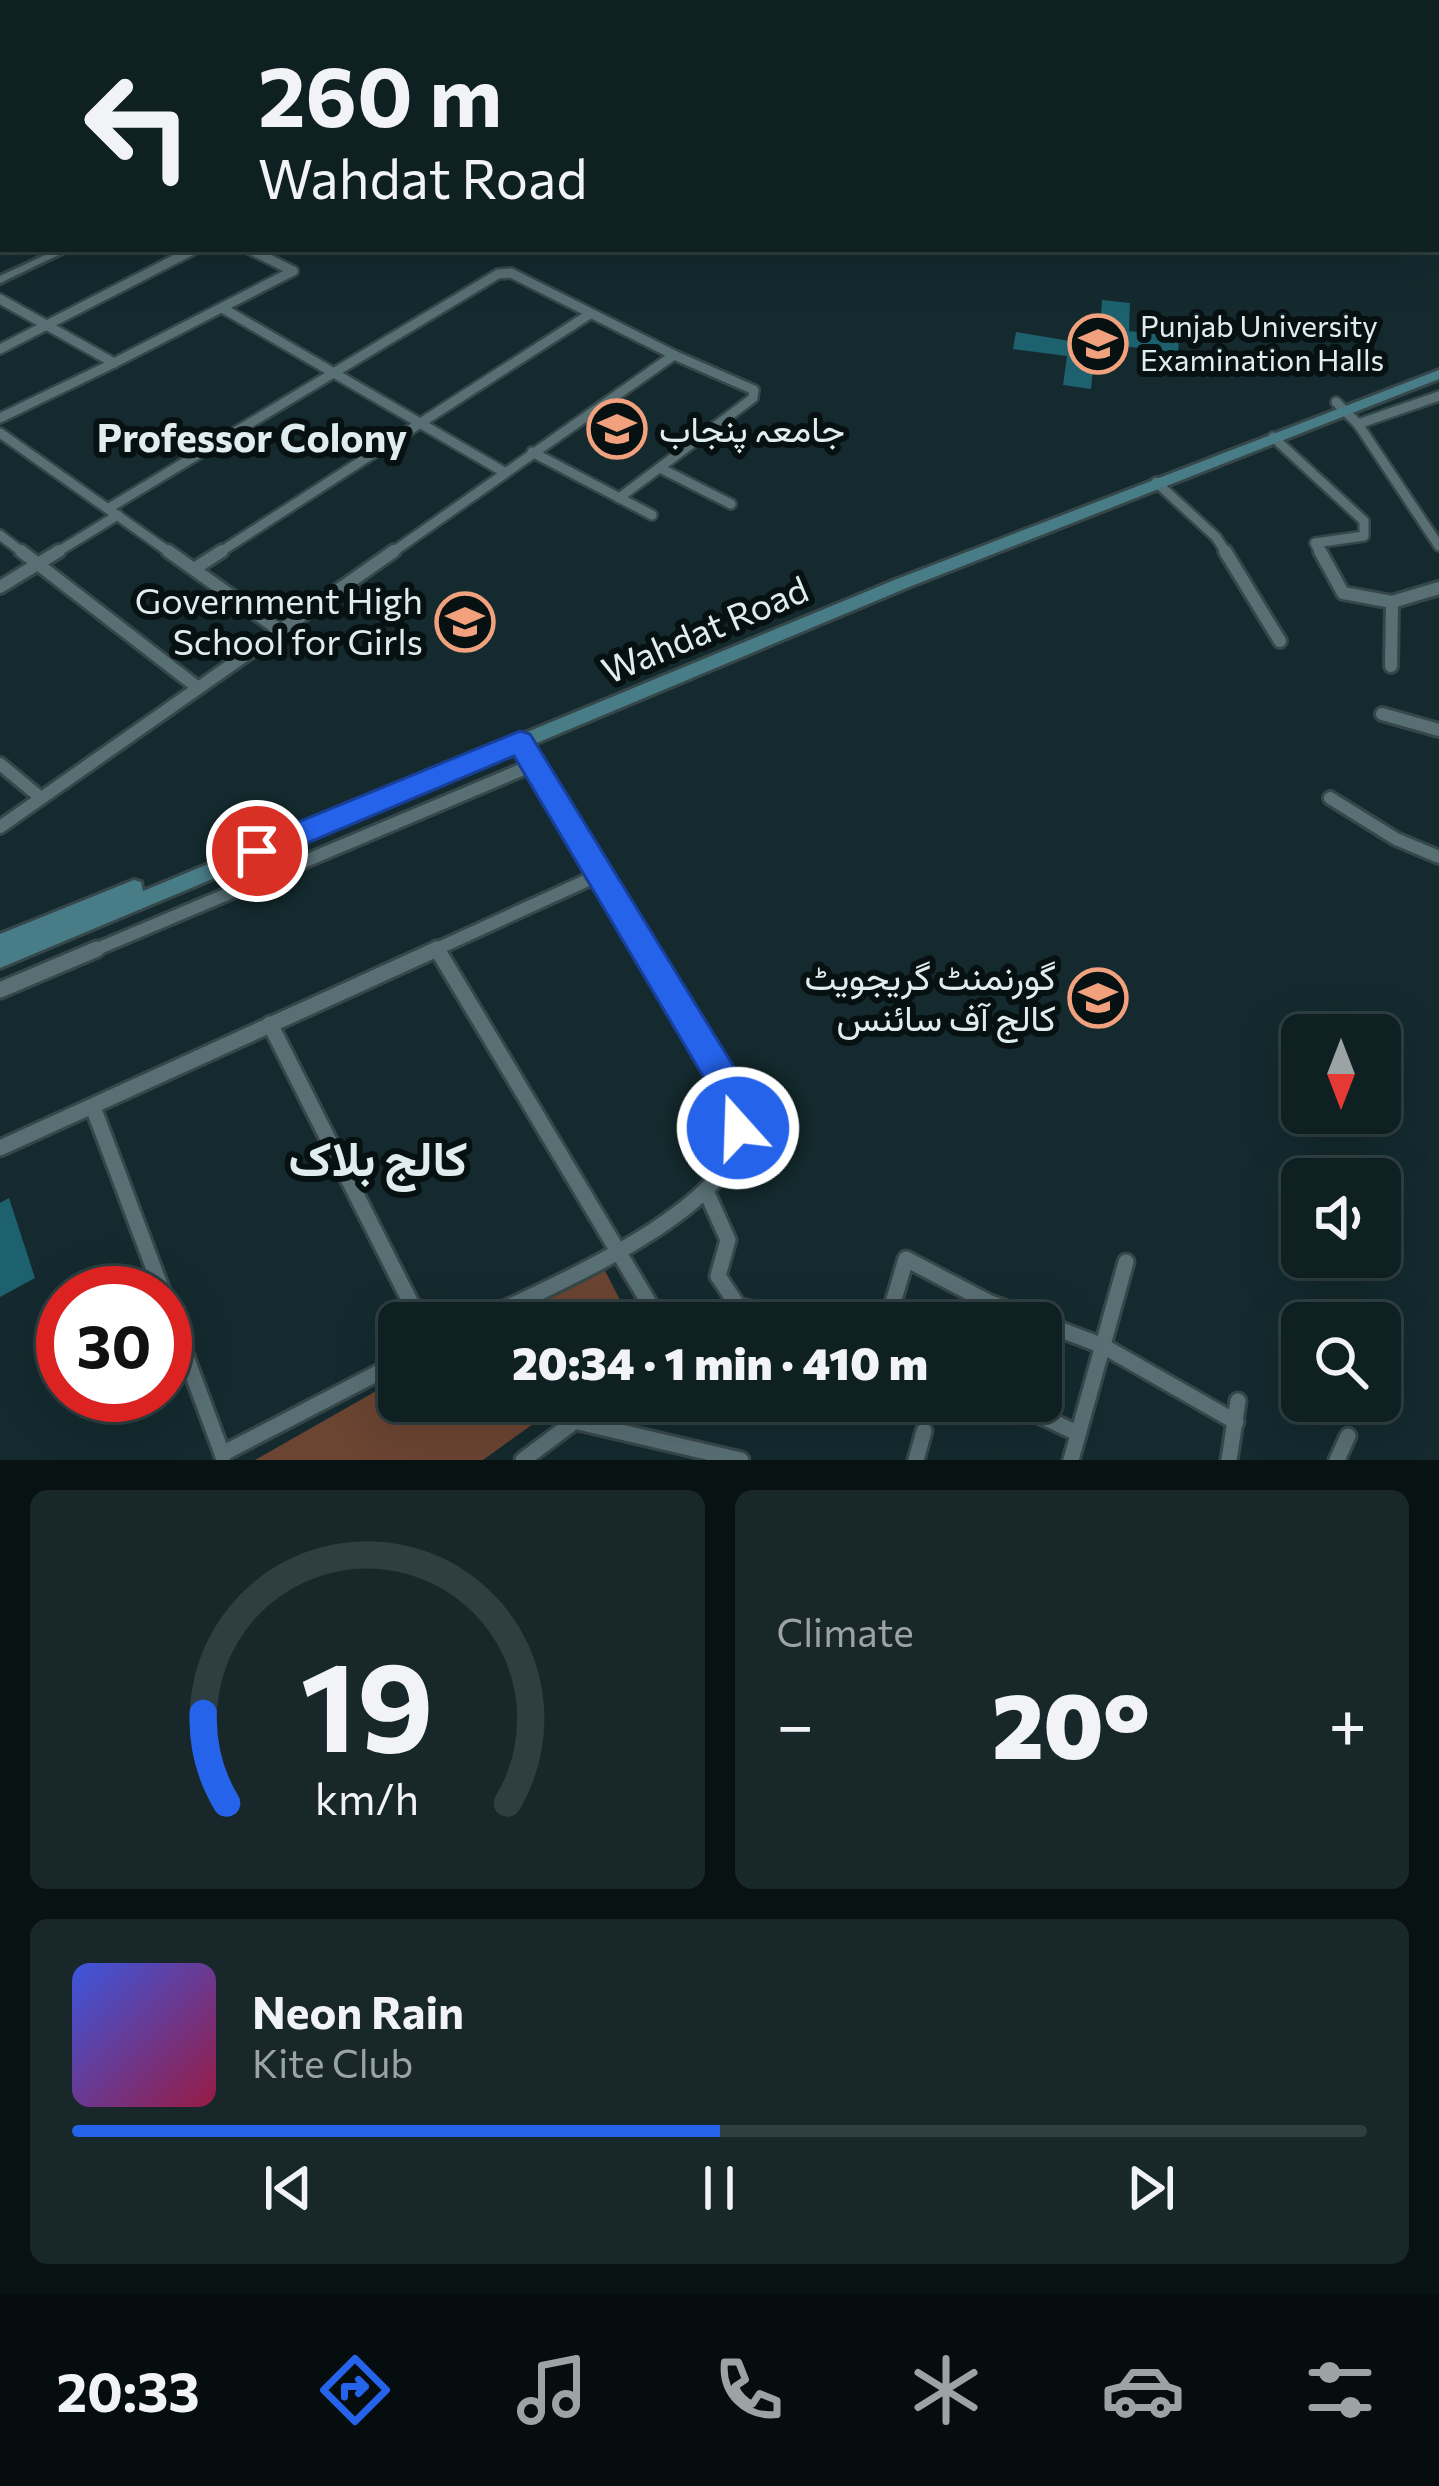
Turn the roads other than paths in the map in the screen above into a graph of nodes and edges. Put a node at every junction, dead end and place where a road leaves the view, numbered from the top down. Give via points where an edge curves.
1 (60, 252) edge
2 (189, 252) edge
3 (255, 252) edge
4 (0, 280) edge
5 (0, 298) edge
6 (224, 309) junction
7 (590, 314) junction
8 (46, 326) junction
9 (0, 350) edge
10 (674, 355) junction
11 (114, 363) junction
12 (1439, 369) edge
13 (335, 371) junction
14 (1439, 396) edge
15 (1346, 412) junction
16 (0, 418) edge
17 (419, 421) junction
18 (0, 433) edge
19 (1273, 437) junction
20 (532, 452) junction
21 (662, 469) junction
22 (504, 472) junction
23 (1156, 482) junction
24 (619, 498) junction
25 (731, 504) dead end
26 (114, 511) junction
27 (652, 515) dead end
28 (0, 535) edge
29 (1439, 546) edge
30 (37, 565) junction
31 (194, 569) junction
32 (0, 587) edge
33 (1439, 588) edge
34 (1392, 602) junction
35 (278, 628) junction
36 (1280, 641) dead end
37 (1391, 666) dead end
38 (197, 687) junction
39 (1382, 714) dead end
40 (1439, 730) edge
41 (520, 742) junction
42 (0, 764) edge
43 (533, 765) junction
44 (41, 797) junction
45 (1330, 798) dead end
46 (335, 813) junction
47 (0, 826) edge
48 (1439, 856) edge
49 (599, 875) junction
50 (54, 936) junction
51 (0, 943) edge
52 (436, 948) junction
53 (0, 959) edge
54 (0, 971) edge
55 (0, 990) edge
56 (270, 1024) junction
57 (93, 1107) junction
58 (0, 1148) edge
59 (707, 1193) junction
60 (618, 1250) junction
61 (1126, 1262) dead end
62 (153, 1266) edge
63 (410, 1302) edge
64 (516, 1302) edge
65 (649, 1302) edge
66 (735, 1302) edge
67 (893, 1302) edge
68 (988, 1302) edge
69 (1062, 1330) edge
70 (1103, 1346) junction
71 (192, 1372) edge
72 (378, 1373) edge
73 (1238, 1401) dead end
74 (573, 1422) edge
75 (578, 1422) edge
76 (1054, 1422) edge
77 (1236, 1422) junction
78 (924, 1431) dead end
79 (1077, 1433) junction
80 (1348, 1436) dead end
81 (223, 1457) edge
82 (524, 1460) edge
83 (741, 1460) edge
84 (916, 1460) edge
85 (1071, 1460) edge
86 (1229, 1460) edge
87 (1337, 1460) edge

1 - 4 street
2 - 8 street
3 - 6 street via 293,271
5 - 8 street
6 - 11 street
6 - 13 street
7 - 10 street
7 - 13 street via 505,272
7 - 17 street
8 - 9 street
8 - 11 street
10 - 20 street
10 - 21 street via 756,394
11 - 16 street
12 - 15 main road, Wahdat Road
13 - 17 street
13 - 26 street
14 - 15 street
15 - 19 main road, Wahdat Road
15 - 29 street
15 - 46 main road, Wahdat Road via 1120,485
17 - 22 street
17 - 31 street
18 - 26 street
19 - 23 main road, Wahdat Road
19 - 34 street via 1364,521 1364,536 1315,543 1342,593
20 - 22 street
20 - 24 street
21 - 24 street
21 - 25 street
22 - 35 street
23 - 36 street via 1216,537
23 - 41 main road, Wahdat Road
24 - 27 street
26 - 30 street
26 - 31 street
28 - 30 street
30 - 32 street
30 - 38 street
31 - 35 street
33 - 34 street
34 - 37 street
35 - 38 street
38 - 44 street
39 - 40 street
41 - 43 street
41 - 46 main road, Wahdat Road
42 - 44 street
43 - 49 street
43 - 55 street
44 - 47 street
45 - 48 street
46 - 50 main road, Wahdat Road
46 - 51 main road, Wahdat Road
49 - 52 street
49 - 59 street via 736,1110 733,1158
50 - 53 main road, Wahdat Road
50 - 54 main road
52 - 56 street
52 - 60 street
56 - 57 street
56 - 63 street
57 - 58 street
57 - 62 street
59 - 60 street
59 - 66 street via 728,1240 718,1276
60 - 64 street
60 - 65 street
61 - 70 street
67 - 68 street via 905,1259
69 - 70 street
70 - 77 street
70 - 79 street
71 - 81 street
72 - 81 street
73 - 77 street
74 - 82 street
75 - 83 street
76 - 79 street
77 - 86 street
78 - 84 street
79 - 85 street
80 - 87 street

